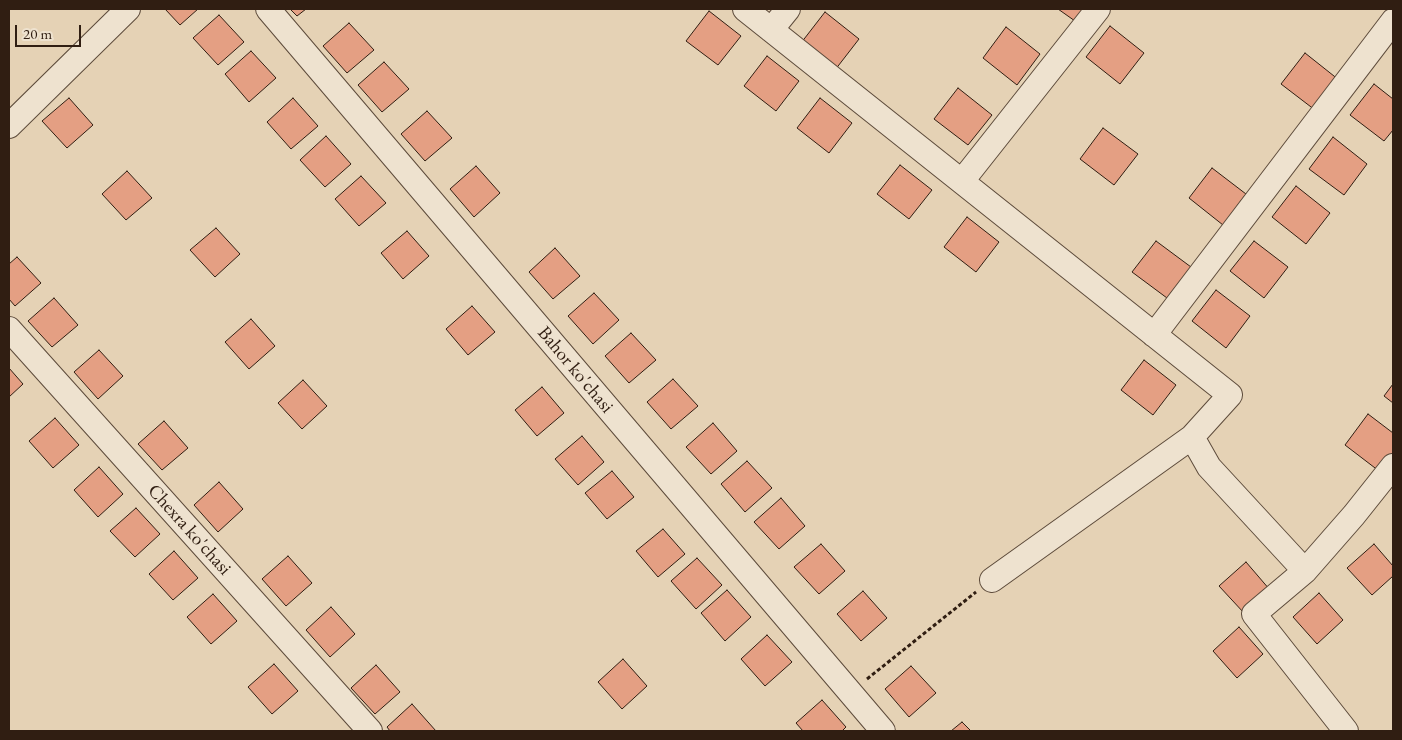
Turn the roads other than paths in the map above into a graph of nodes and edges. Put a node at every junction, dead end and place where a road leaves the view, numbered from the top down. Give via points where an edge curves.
1 (128, 9) edge
2 (268, 9) edge
3 (745, 9) edge
4 (788, 9) edge
5 (1098, 9) edge
6 (1393, 21) edge
7 (771, 30) junction
8 (9, 126) edge
9 (962, 181) junction
10 (9, 328) edge
11 (1154, 335) junction
12 (1192, 437) junction
13 (1393, 466) edge
14 (1305, 571) junction
15 (992, 580) road end
16 (370, 731) edge
17 (883, 731) edge
18 (1346, 731) edge

1 - 8 street
2 - 17 street, Bahor ko'chasi
3 - 7 street
4 - 7 street
5 - 9 street
6 - 11 street
7 - 9 street
9 - 11 street
10 - 16 street, Chexra ko'chasi
11 - 12 street via 1230,395
12 - 14 street via 1209,467
12 - 15 street
13 - 14 street
14 - 18 street via 1254,614

